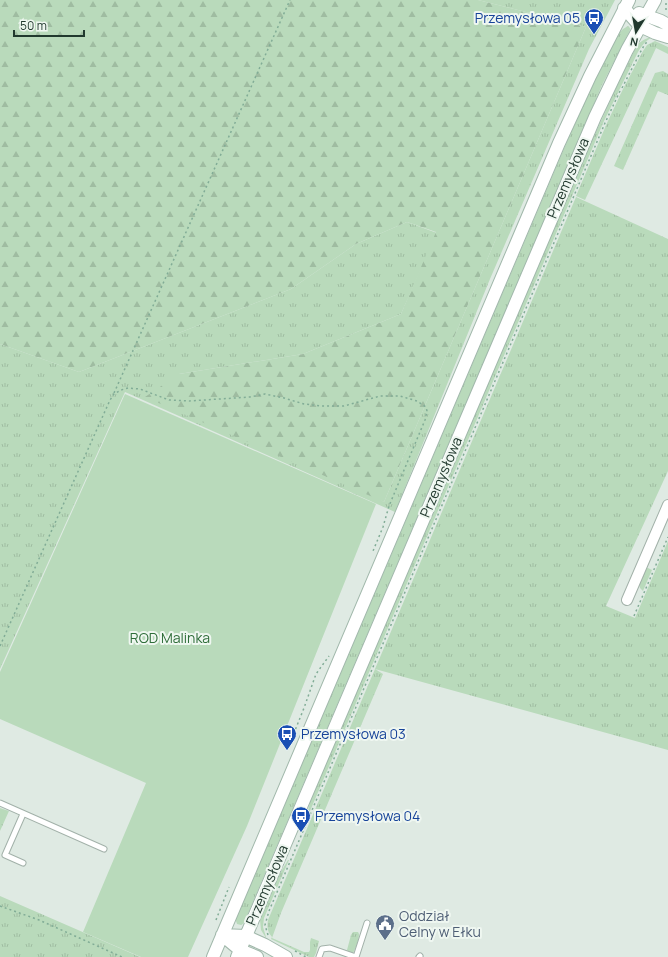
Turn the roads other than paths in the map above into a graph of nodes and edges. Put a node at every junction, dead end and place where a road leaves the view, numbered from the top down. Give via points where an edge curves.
1 (654, 0) edge
2 (626, 4) edge
3 (643, 21) junction
4 (668, 25) edge
5 (668, 38) edge
6 (668, 505) edge
7 (627, 600) dead end
8 (0, 803) edge
9 (23, 814) junction
10 (104, 849) dead end
11 (22, 863) dead end
12 (367, 924) dead end
13 (222, 935) junction
14 (245, 936) junction
15 (238, 953) edge
16 (213, 957) edge
17 (258, 957) edge
18 (286, 957) edge
19 (318, 957) edge

1 - 3 main road, Przemysłowa
2 - 3 main road
2 - 13 main road, Przemysłowa via 560,142
3 - 4 main road via 661,20
3 - 5 main road via 655,33
3 - 14 main road, Przemysłowa via 610,84 583,145
6 - 7 street
8 - 9 lane
9 - 10 lane
9 - 11 lane via 5,855
12 - 19 lane via 356,957 330,948 322,950
13 - 14 main road
13 - 15 main road
13 - 16 main road, Przemysłowa
14 - 15 main road, Przemysłowa
14 - 18 main road
15 - 17 main road

